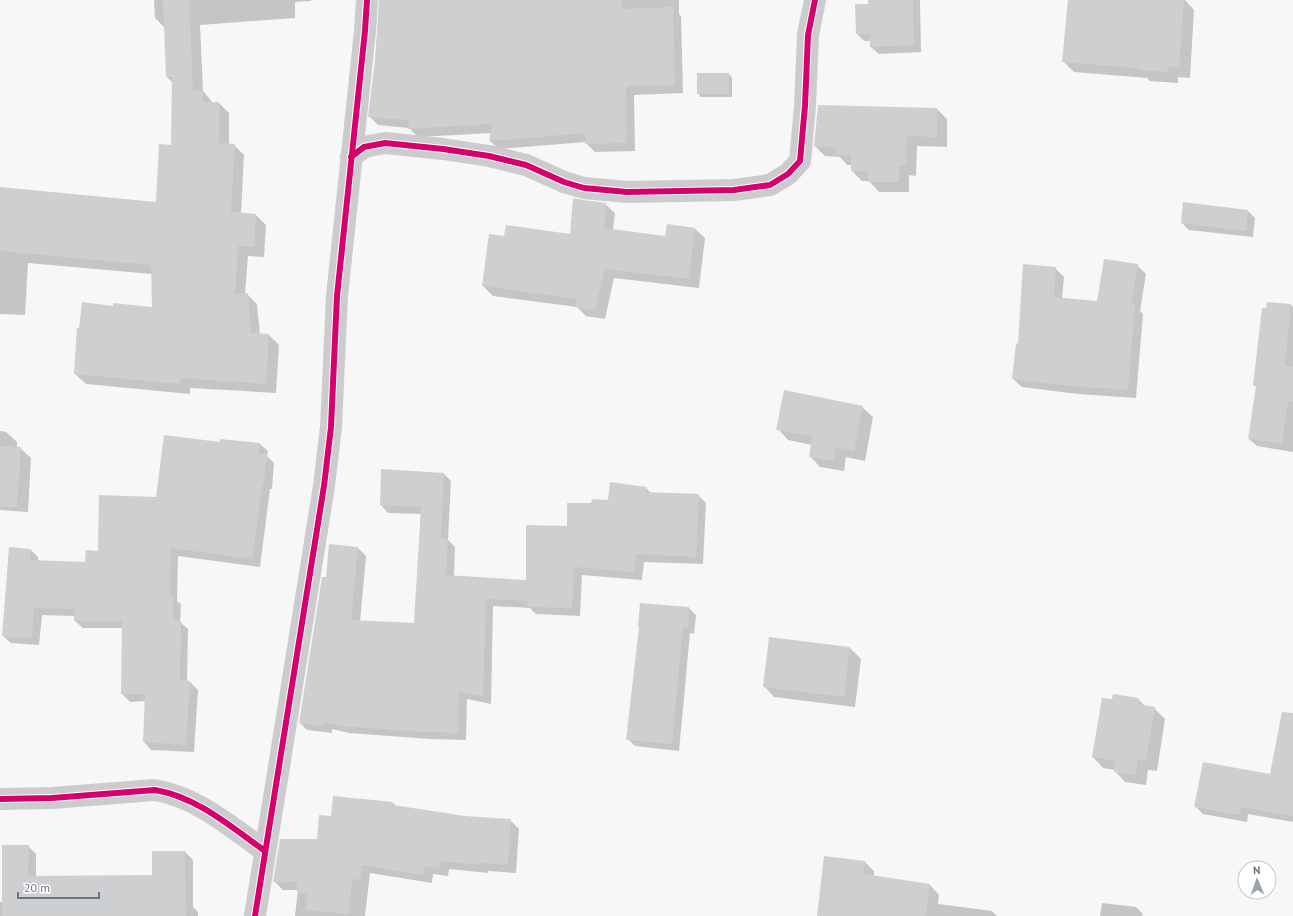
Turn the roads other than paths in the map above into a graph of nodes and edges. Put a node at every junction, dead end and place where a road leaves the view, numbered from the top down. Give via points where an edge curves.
1 (367, 0) edge
2 (815, 0) edge
3 (351, 157) junction
4 (0, 799) edge
5 (265, 851) junction
6 (255, 916) edge

1 - 3 street
2 - 3 street via 808,35 800,161 788,174 770,185 734,190 627,192 584,188 526,165 443,149 385,143 364,147
3 - 5 street via 337,296 331,427 326,472
4 - 5 street via 52,798 155,790 169,792 197,804
5 - 6 street

